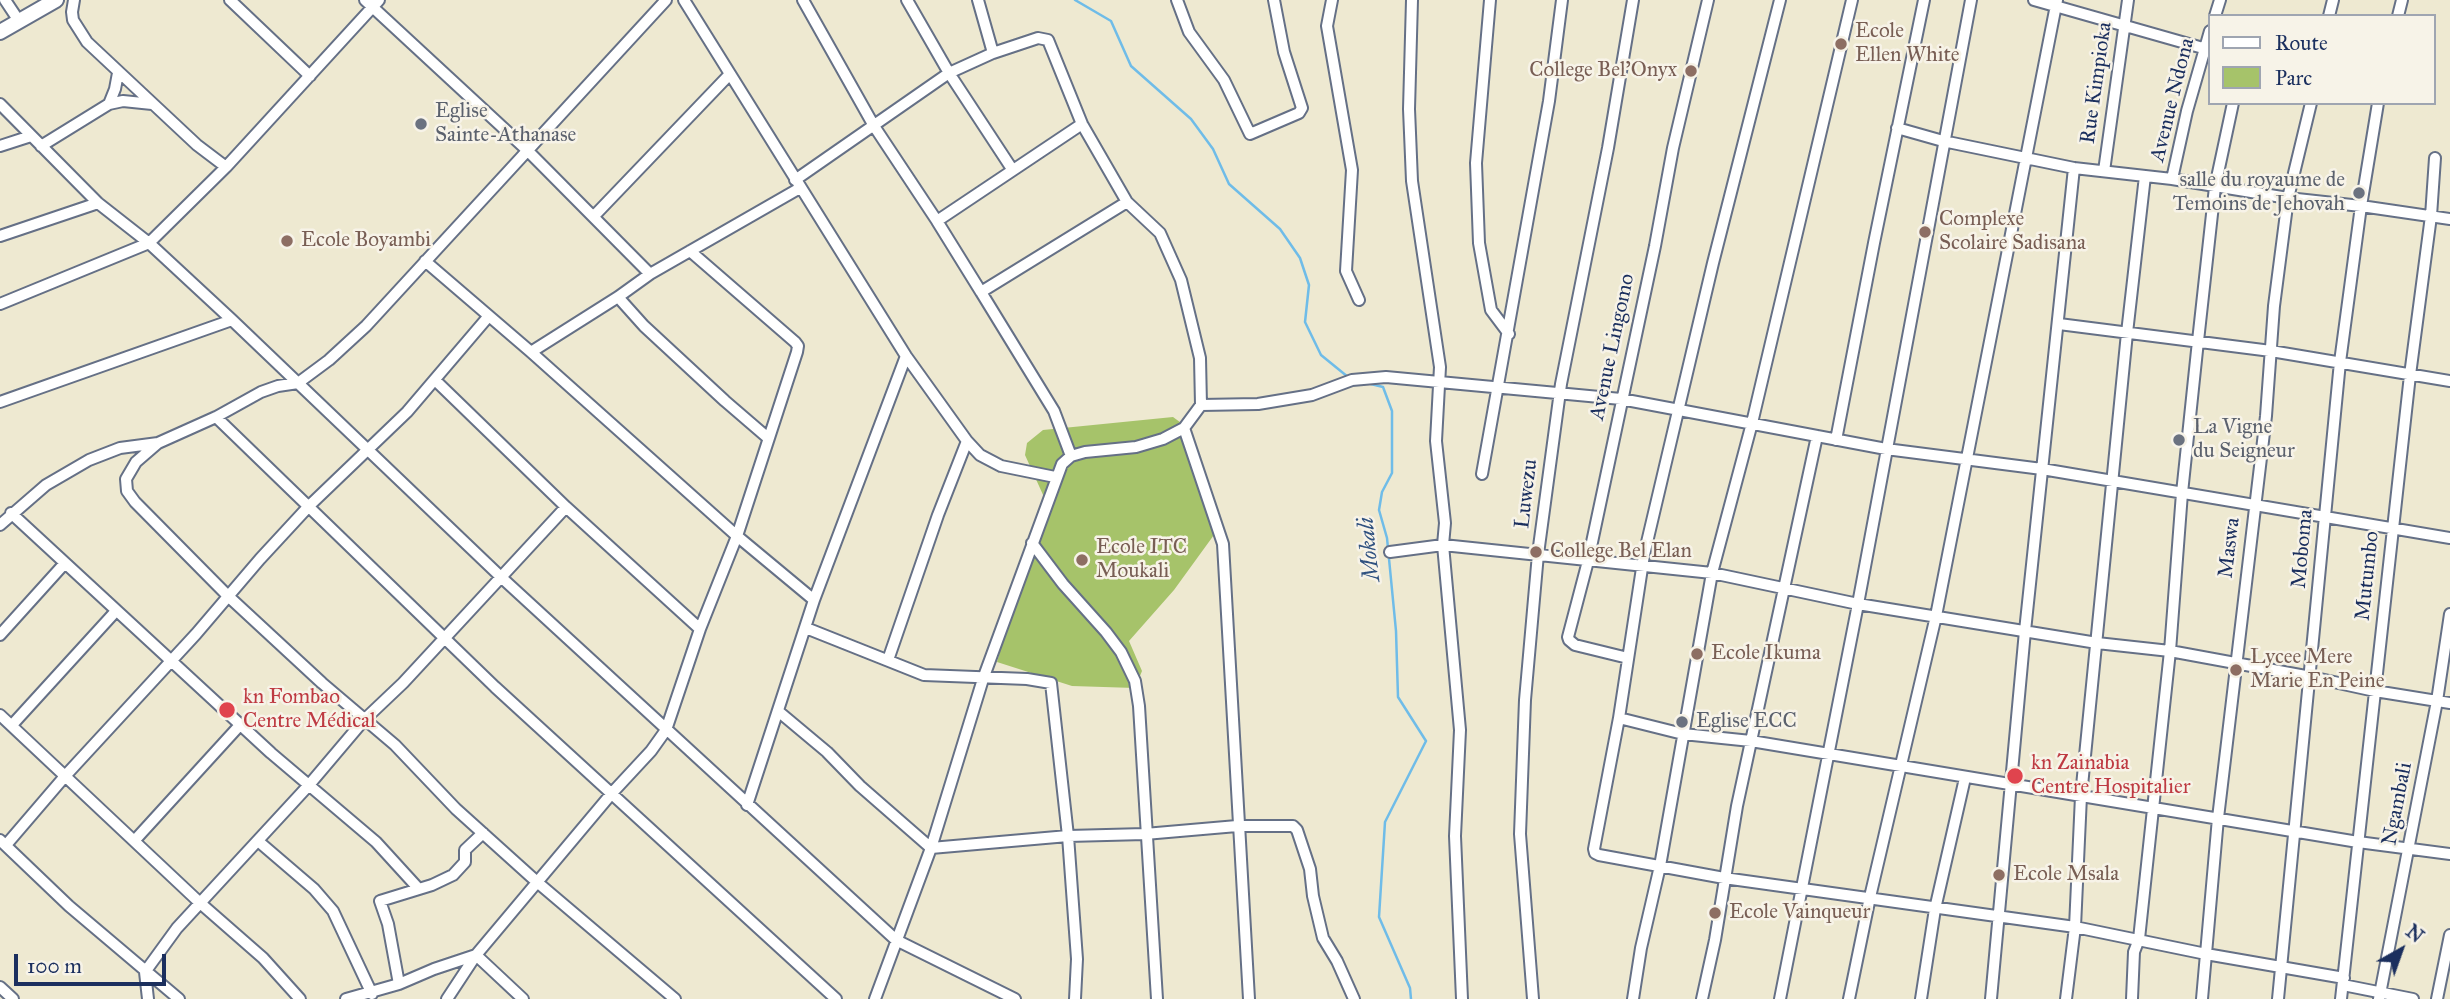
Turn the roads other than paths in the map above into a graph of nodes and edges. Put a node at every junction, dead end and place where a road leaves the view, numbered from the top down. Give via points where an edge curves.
1 (5, 0) edge
2 (56, 0) edge
3 (74, 0) edge
4 (230, 0) edge
5 (666, 0) edge
6 (684, 0) edge
7 (803, 0) edge
8 (907, 0) edge
9 (978, 0) edge
10 (1177, 0) edge
11 (1274, 0) edge
12 (1332, 0) edge
13 (1412, 0) edge
14 (1490, 0) edge
15 (1562, 0) edge
16 (1633, 0) edge
17 (1708, 0) edge
18 (1780, 0) edge
19 (1852, 0) edge
20 (1924, 0) edge
21 (1971, 0) edge
22 (2034, 0) edge
23 (2128, 0) edge
24 (372, 2) edge
25 (2057, 3) edge
26 (19, 21) junction
27 (2124, 26) junction
28 (0, 32) edge
29 (2207, 50) edge
30 (993, 53) junction
31 (118, 73) junction
32 (949, 73) junction
33 (730, 74) junction
34 (310, 76) junction
35 (0, 104) edge
36 (109, 104) junction
37 (152, 104) junction
38 (2233, 105) edge
39 (2311, 105) edge
40 (2378, 105) edge
41 (1082, 124) junction
42 (874, 125) junction
43 (1897, 128) junction
44 (31, 136) junction
45 (1943, 141) junction
46 (0, 146) edge
47 (41, 146) junction
48 (526, 149) junction
49 (2435, 158) dead end
50 (2026, 159) junction
51 (226, 166) junction
52 (2074, 168) junction
53 (1012, 169) junction
54 (2104, 171) junction
55 (2145, 176) junction
56 (2172, 179) junction
57 (797, 184) junction
58 (2215, 187) junction
59 (2288, 198) junction
60 (1127, 202) junction
61 (98, 203) junction
62 (2361, 206) junction
63 (594, 216) junction
64 (2431, 216) junction
65 (2450, 219) edge
66 (937, 221) junction
67 (0, 236) edge
68 (149, 243) junction
69 (690, 251) junction
70 (425, 261) junction
71 (650, 274) junction
72 (981, 292) junction
73 (618, 298) junction
74 (1359, 300) dead end
75 (0, 304) edge
76 (488, 317) junction
77 (232, 320) junction
78 (2059, 324) junction
79 (2127, 333) junction
80 (1509, 334) junction
81 (2198, 341) junction
82 (2271, 351) junction
83 (531, 352) junction
84 (906, 356) junction
85 (2340, 362) junction
86 (2410, 375) junction
87 (436, 381) junction
88 (2450, 381) edge
89 (1440, 382) junction
90 (298, 383) junction
91 (1499, 387) junction
92 (1559, 393) junction
93 (1621, 399) junction
94 (0, 402) edge
95 (1200, 405) junction
96 (1679, 408) junction
97 (216, 417) junction
98 (1752, 422) junction
99 (1184, 428) junction
100 (1817, 436) junction
101 (768, 438) junction
102 (1836, 440) junction
103 (967, 441) junction
104 (158, 443) junction
105 (1886, 449) junction
106 (369, 450) junction
107 (1071, 456) junction
108 (1966, 461) junction
109 (2042, 469) junction
110 (1482, 474) dead end
111 (1055, 477) junction
112 (2114, 481) junction
113 (2182, 493) junction
114 (309, 506) junction
115 (2254, 506) junction
116 (566, 507) junction
117 (11, 513) junction
118 (2325, 517) junction
119 (0, 525) edge
120 (2393, 527) junction
121 (737, 536) junction
122 (2450, 538) edge
123 (1032, 543) junction
124 (1443, 545) junction
125 (1390, 552) dead end
126 (1538, 554) junction
127 (1588, 561) junction
128 (65, 564) junction
129 (1642, 565) junction
130 (1712, 573) junction
131 (502, 578) junction
132 (1784, 589) junction
133 (229, 596) junction
134 (814, 600) junction
135 (1858, 604) junction
136 (116, 611) junction
137 (2450, 614) edge
138 (1936, 616) junction
139 (806, 628) junction
140 (700, 629) junction
141 (2025, 631) junction
142 (0, 635) edge
143 (444, 639) junction
144 (2097, 643) junction
145 (2170, 651) junction
146 (1628, 658) junction
147 (888, 660) junction
148 (171, 662) junction
149 (2237, 664) junction
150 (2311, 677) junction
151 (983, 679) junction
152 (2375, 691) junction
153 (2437, 701) junction
154 (2450, 703) edge
155 (778, 711) junction
156 (0, 715) edge
157 (1619, 718) junction
158 (364, 720) junction
159 (12, 725) junction
160 (240, 725) junction
161 (666, 730) junction
162 (1683, 734) junction
163 (1751, 741) junction
164 (1829, 754) junction
165 (1901, 766) junction
166 (66, 775) junction
167 (1965, 778) junction
168 (309, 785) junction
169 (2011, 785) junction
170 (612, 793) junction
171 (2081, 796) junction
172 (747, 805) junction
173 (2154, 808) junction
174 (2218, 818) junction
175 (1237, 826) junction
176 (2294, 832) junction
177 (483, 833) junction
178 (1146, 834) junction
179 (1068, 836) junction
180 (135, 840) junction
181 (258, 841) junction
182 (2358, 842) junction
183 (3, 843) edge
184 (931, 848) junction
185 (2409, 850) junction
186 (2450, 854) edge
187 (1660, 866) junction
188 (1724, 878) junction
189 (537, 882) junction
190 (418, 888) junction
191 (1802, 888) junction
192 (1870, 897) junction
193 (199, 902) junction
194 (1935, 909) junction
195 (1998, 918) junction
196 (2075, 927) junction
197 (2450, 935) edge
198 (2139, 939) junction
199 (896, 940) junction
200 (2206, 954) junction
201 (476, 955) junction
202 (2282, 966) junction
203 (145, 972) junction
204 (2343, 981) junction
205 (399, 984) junction
206 (0, 987) edge
207 (372, 994) junction
208 (2380, 995) edge
209 (13, 999) edge
210 (148, 999) edge
211 (179, 999) edge
212 (300, 999) edge
213 (346, 999) edge
214 (447, 999) edge
215 (523, 999) edge
216 (676, 999) edge
217 (836, 999) edge
218 (875, 999) edge
219 (1015, 999) edge
220 (1075, 999) edge
221 (1157, 999) edge
222 (1249, 999) edge
223 (1354, 999) edge
224 (1462, 999) edge
225 (1533, 999) edge
226 (1633, 999) edge
227 (1702, 999) edge
228 (1780, 999) edge
229 (1849, 999) edge
230 (1921, 999) edge
231 (1991, 999) edge
232 (2066, 999) edge
233 (2132, 999) edge
234 (2202, 999) edge
235 (2278, 999) edge
236 (2341, 999) edge
237 (2413, 999) edge
238 (2437, 999) edge

1 - 26 street
2 - 26 street
3 - 31 street via 72,12 78,29
4 - 34 street
5 - 48 street
6 - 33 street
7 - 42 street
8 - 32 street
9 - 30 street
10 - 11 street via 1189,32 1224,80 1251,134 1302,108
12 - 74 street via 1327,26 1352,170 1346,271
13 - 89 street via 1412,181
14 - 80 street via 1476,163 1479,243 1491,310
15 - 80 street
16 - 92 street, Luwezu
17 - 93 street, Avenue Lingomo
18 - 96 street
19 - 98 street
20 - 43 street
21 - 45 street
22 - 25 street
23 - 27 street, Rue Kimpioka
24 - 34 street
24 - 48 street
25 - 27 street
25 - 50 street
26 - 28 street
27 - 29 street
27 - 54 street, Rue Kimpioka
29 - 56 street, Avenue Ndona
30 - 32 street
30 - 41 street via 1038,38 1048,40
31 - 36 street
31 - 37 street
32 - 42 street
32 - 53 street
33 - 57 street
33 - 63 street
34 - 51 street
35 - 44 street
36 - 37 street
36 - 47 street
37 - 51 street
38 - 58 street
39 - 59 street, Maswa
40 - 62 street, Moboma
41 - 53 street
41 - 60 street
42 - 57 street
42 - 66 street
43 - 45 street
43 - 102 street
44 - 46 street
44 - 47 street
45 - 50 street
45 - 105 street
47 - 61 street
48 - 63 street
48 - 70 street
49 - 64 street, Mutumbo
50 - 52 street
50 - 108 street
51 - 68 street
52 - 54 street
52 - 78 street
53 - 66 street
54 - 55 street
55 - 56 street
55 - 79 street
56 - 58 street
57 - 69 street
57 - 84 street
58 - 59 street
58 - 81 street
59 - 62 street
59 - 82 street, Maswa
60 - 72 street
60 - 95 street via 1160,233 1181,280 1200,358
61 - 67 street
61 - 68 street
62 - 64 street
62 - 85 street, Moboma
63 - 71 street
64 - 65 street
64 - 86 street, Mutumbo
66 - 72 street
68 - 75 street
68 - 77 street
69 - 71 street
69 - 101 street via 798,346
70 - 76 street
70 - 90 street via 366,326
71 - 73 street
72 - 107 street via 1058,418
73 - 83 street
73 - 101 street
76 - 83 street
76 - 87 street
77 - 90 street
77 - 94 street
78 - 79 street
78 - 109 street
79 - 81 street
79 - 112 street
80 - 91 street
81 - 82 street
81 - 113 street
82 - 85 street
82 - 115 street, Maswa
83 - 121 street
84 - 103 street
84 - 134 street
85 - 86 street
85 - 118 street, Moboma
86 - 88 street
86 - 120 street, Mutumbo
87 - 106 street
87 - 116 street
89 - 91 street
89 - 95 street via 1386,377 1352,380 1306,397
89 - 124 street via 1436,441
90 - 97 street via 261,392
90 - 106 street
91 - 92 street
91 - 110 street
92 - 93 street
92 - 126 street, Luwezu
93 - 96 street
93 - 127 street, Avenue Lingomo
95 - 99 street
96 - 98 street
96 - 129 street
97 - 104 street
97 - 114 street
98 - 100 street
98 - 130 street
99 - 107 street via 1136,447
99 - 175 street via 1223,544
100 - 102 street
100 - 132 street
101 - 121 street
102 - 105 street
103 - 111 street via 980,455 1001,466
103 - 147 street
104 - 117 street via 120,448 89,460
104 - 133 street via 130,470 125,480 127,491
105 - 108 street
105 - 135 street
106 - 114 street
106 - 131 street
107 - 111 street
108 - 109 street
108 - 138 street
109 - 112 street
109 - 141 street
111 - 123 street
112 - 113 street
112 - 144 street
113 - 115 street
113 - 145 street
114 - 133 street
114 - 143 street
115 - 118 street
115 - 149 street, Maswa
116 - 131 street
116 - 140 street
117 - 119 street
117 - 128 street
118 - 120 street
118 - 150 street, Moboma
120 - 122 street
120 - 152 street, Mutumbo
121 - 134 street
121 - 140 street
123 - 151 street
123 - 178 street via 1121,652 1135,681
124 - 125 street
124 - 126 street
124 - 224 street via 1460,730 1455,836
126 - 127 street
126 - 225 street, Luwezu via 1525,700 1520,834
127 - 129 street
127 - 146 street, Avenue Lingomo via 1569,640 1575,646
128 - 136 street
128 - 142 street
129 - 130 street
129 - 146 street
130 - 132 street
130 - 162 street
131 - 143 street
131 - 161 street
132 - 135 street
132 - 163 street
133 - 148 street
133 - 158 street
134 - 139 street
135 - 138 street
135 - 164 street
136 - 148 street
136 - 159 street
137 - 153 street, Ngambali
138 - 141 street
138 - 165 street
139 - 147 street
139 - 155 street
140 - 161 street
141 - 144 street
141 - 169 street
143 - 158 street
143 - 170 street
144 - 145 street
144 - 171 street
145 - 149 street
145 - 173 street
146 - 157 street
147 - 151 street via 924,675
148 - 160 street
148 - 166 street
149 - 150 street
149 - 174 street, Maswa
150 - 152 street
150 - 176 street, Moboma
151 - 179 street via 1051,683
151 - 184 street
152 - 153 street
152 - 182 street, Mutumbo
153 - 154 street
153 - 185 street, Ngambali
155 - 172 street
155 - 184 street
156 - 159 street
157 - 162 street
157 - 187 street via 1594,849 1599,855
158 - 168 street
158 - 177 street
159 - 166 street
160 - 168 street
160 - 180 street
161 - 170 street
161 - 172 street
162 - 163 street
162 - 187 street
163 - 164 street
163 - 188 street
164 - 165 street
164 - 191 street
165 - 167 street
165 - 192 street
166 - 180 street
166 - 183 street
167 - 169 street
167 - 194 street
168 - 181 street
168 - 190 street via 376,842
169 - 171 street
169 - 195 street
170 - 189 street
170 - 217 street
171 - 173 street
171 - 196 street
172 - 199 street
173 - 174 street
173 - 198 street
174 - 176 street
174 - 200 street, Maswa
175 - 178 street
175 - 222 street
175 - 223 street via 1296,828 1310,869 1323,938
176 - 182 street
176 - 202 street, Moboma
177 - 189 street
177 - 190 street via 465,850 460,868 443,880
178 - 179 street
178 - 221 street
179 - 184 street
179 - 220 street via 1077,959
180 - 193 street
181 - 193 street
181 - 207 street via 333,911
182 - 185 street
182 - 204 street, Mutumbo
183 - 203 street
184 - 199 street
185 - 186 street
185 - 208 street, Ngambali
187 - 188 street
187 - 226 street
188 - 191 street
188 - 227 street
189 - 201 street
189 - 216 street
190 - 205 street via 380,901
191 - 192 street
191 - 228 street
192 - 194 street
192 - 229 street
193 - 203 street
193 - 212 street via 284,978
194 - 195 street
194 - 230 street
195 - 196 street
195 - 231 street
196 - 198 street
196 - 232 street
197 - 238 street
198 - 200 street
198 - 233 street
199 - 218 street
199 - 219 street
200 - 202 street
200 - 234 street, Maswa
201 - 205 street
201 - 214 street
201 - 215 street
202 - 204 street
202 - 235 street, Moboma
203 - 210 street
203 - 211 street
204 - 208 street
204 - 236 street, Mutumbo
205 - 207 street
206 - 209 street
207 - 213 street
208 - 237 street

